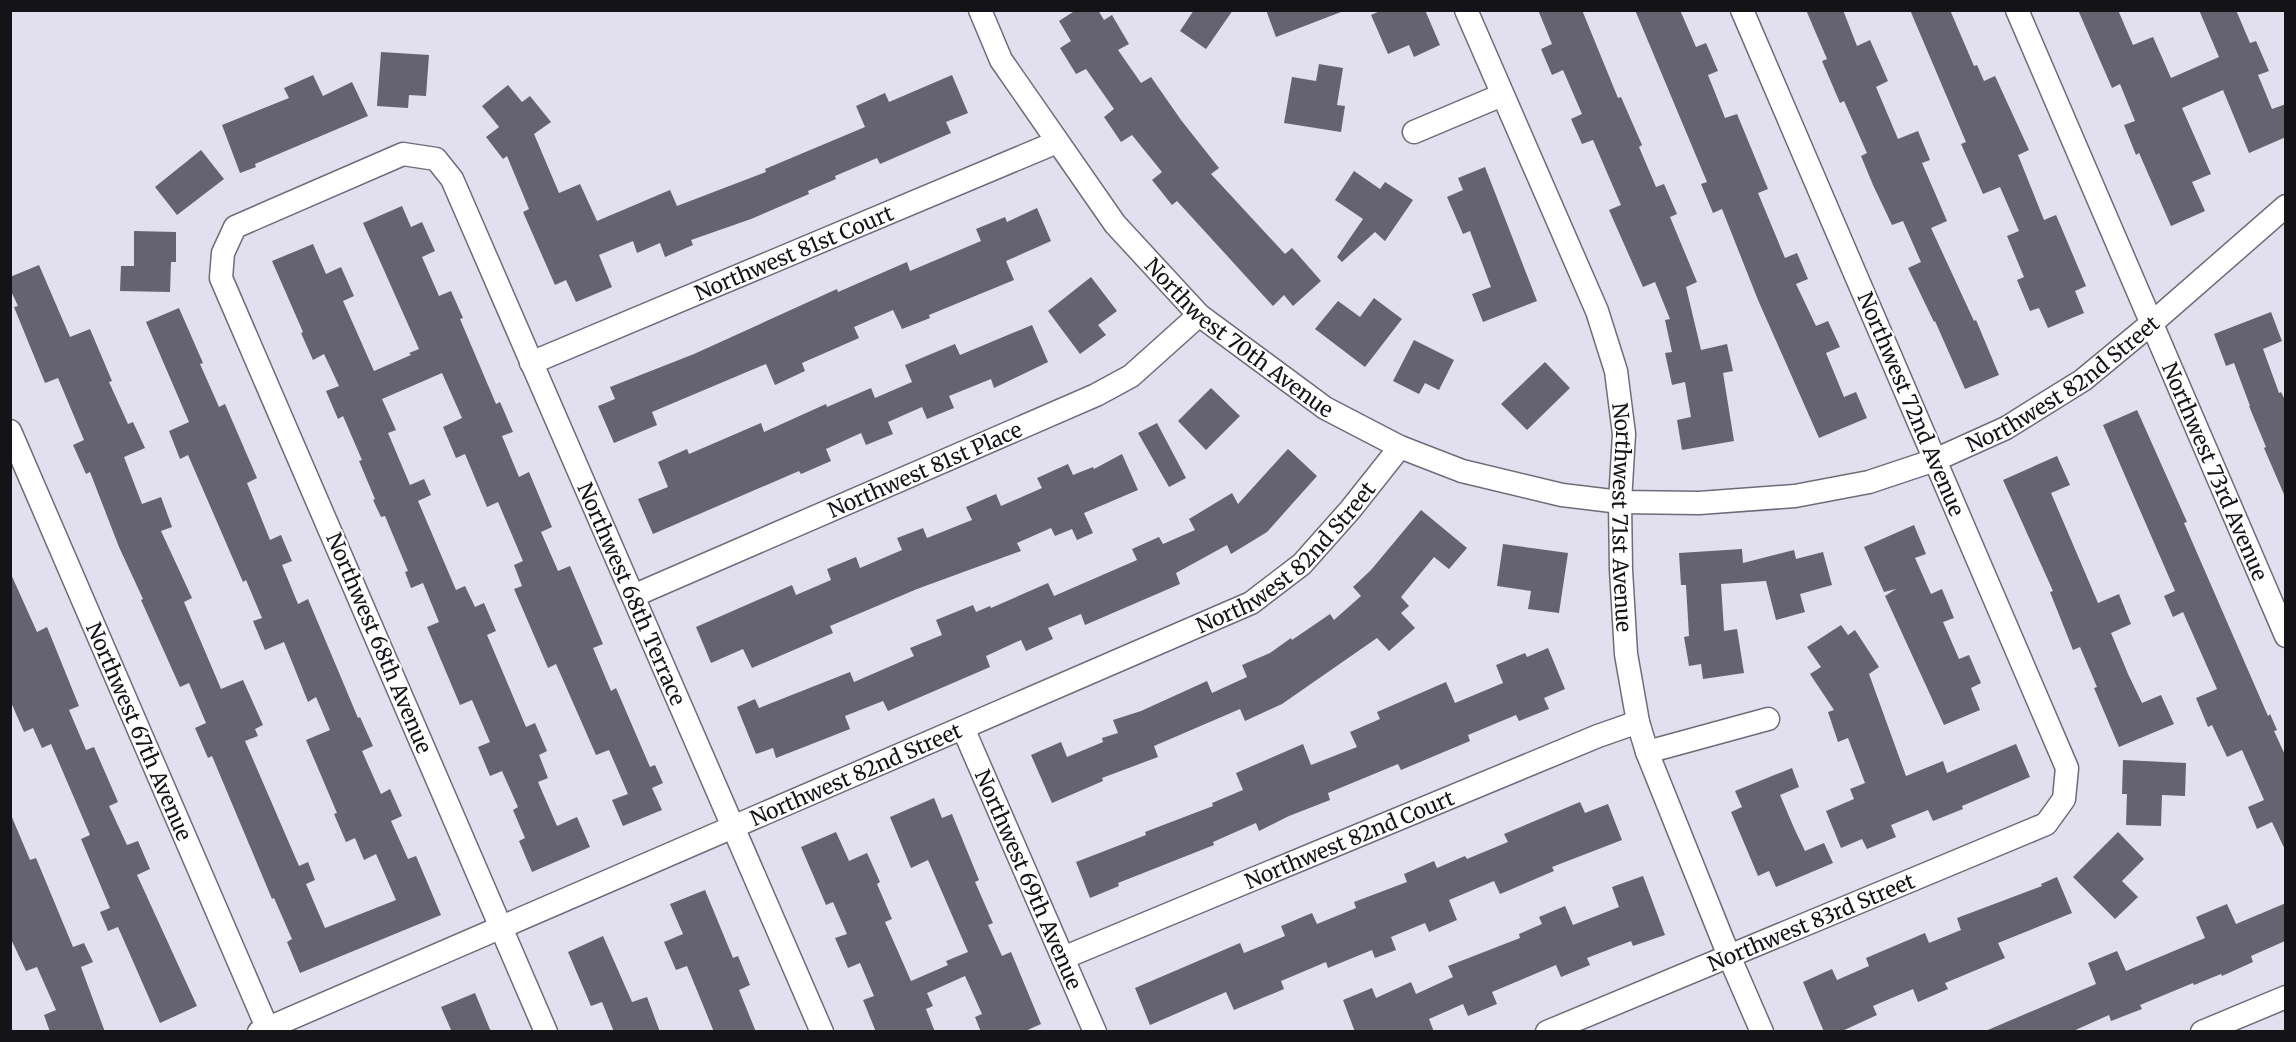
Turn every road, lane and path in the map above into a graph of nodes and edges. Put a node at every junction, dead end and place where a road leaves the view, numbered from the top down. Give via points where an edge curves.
1 (980, 10) edge
2 (1466, 10) edge
3 (1742, 10) edge
4 (2017, 10) edge
5 (1502, 94) junction
6 (1414, 132) dead end
7 (1057, 142) junction
8 (436, 159) joint
9 (2286, 206) edge
10 (1199, 315) junction
11 (2152, 323) junction
12 (531, 363) junction
13 (10, 431) edge
14 (1400, 447) junction
15 (1935, 460) junction
16 (1620, 502) junction
17 (633, 596) junction
18 (2286, 636) edge
19 (1768, 719) dead end
20 (1638, 722) junction
21 (963, 728) junction
22 (1647, 752) junction
23 (2064, 799) joint
24 (735, 828) junction
25 (500, 926) junction
26 (1729, 956) junction
27 (1063, 958) junction
28 (2286, 997) edge
29 (265, 1030) edge
30 (546, 1032) edge
31 (822, 1032) edge
32 (1095, 1032) edge
33 (1547, 1032) edge
34 (1762, 1032) edge
35 (2202, 1032) edge

1 - 7 street, Northwest 70th Avenue via 1001,60
2 - 5 street, Northwest 71st Avenue
3 - 15 street, Northwest 72nd Avenue
4 - 11 street, Northwest 73rd Avenue
5 - 6 street
5 - 16 street, Northwest 71st Avenue via 1597,311 1616,371 1624,434
7 - 10 street, Northwest 70th Avenue via 1115,224
7 - 12 street, Northwest 81st Court
8 - 12 street, Northwest 68th Terrace via 452,179
8 - 25 street, Northwest 68th Avenue via 403,153 235,227 223,253 221,278
9 - 11 street, Northwest 82nd Street
10 - 14 street, Northwest 70th Avenue via 1325,408
10 - 17 street, Northwest 81st Place via 1131,376 1096,395
11 - 15 street, Northwest 82nd Street via 2083,380 2006,428
11 - 18 street, Northwest 73rd Avenue
12 - 17 street, Northwest 68th Terrace
13 - 29 street, Northwest 67th Avenue
14 - 16 street, Northwest 70th Avenue via 1462,471 1562,495
14 - 21 street, Northwest 82nd Street via 1302,564 1251,603
15 - 16 street, Northwest 82nd Street via 1869,482 1795,496 1699,503
15 - 23 street, Northwest 72nd Avenue via 2067,768
16 - 20 street, Northwest 71st Avenue via 1626,654
17 - 24 street, Northwest 68th Terrace
19 - 22 street
20 - 22 street, Northwest 71st Avenue
20 - 27 street, Northwest 82nd Court
21 - 24 street, Northwest 82nd Street
21 - 27 street, Northwest 69th Avenue
22 - 26 street, Northwest 71st Avenue
23 - 26 street, Northwest 83rd Street via 2046,824
24 - 25 street, Northwest 82nd Street
24 - 31 street, Northwest 68th Terrace
25 - 29 street, Northwest 82nd Street
25 - 30 street, Northwest 68th Avenue
26 - 33 street, Northwest 83rd Street
26 - 34 street, Northwest 71st Avenue
27 - 32 street, Northwest 69th Avenue
28 - 35 street

